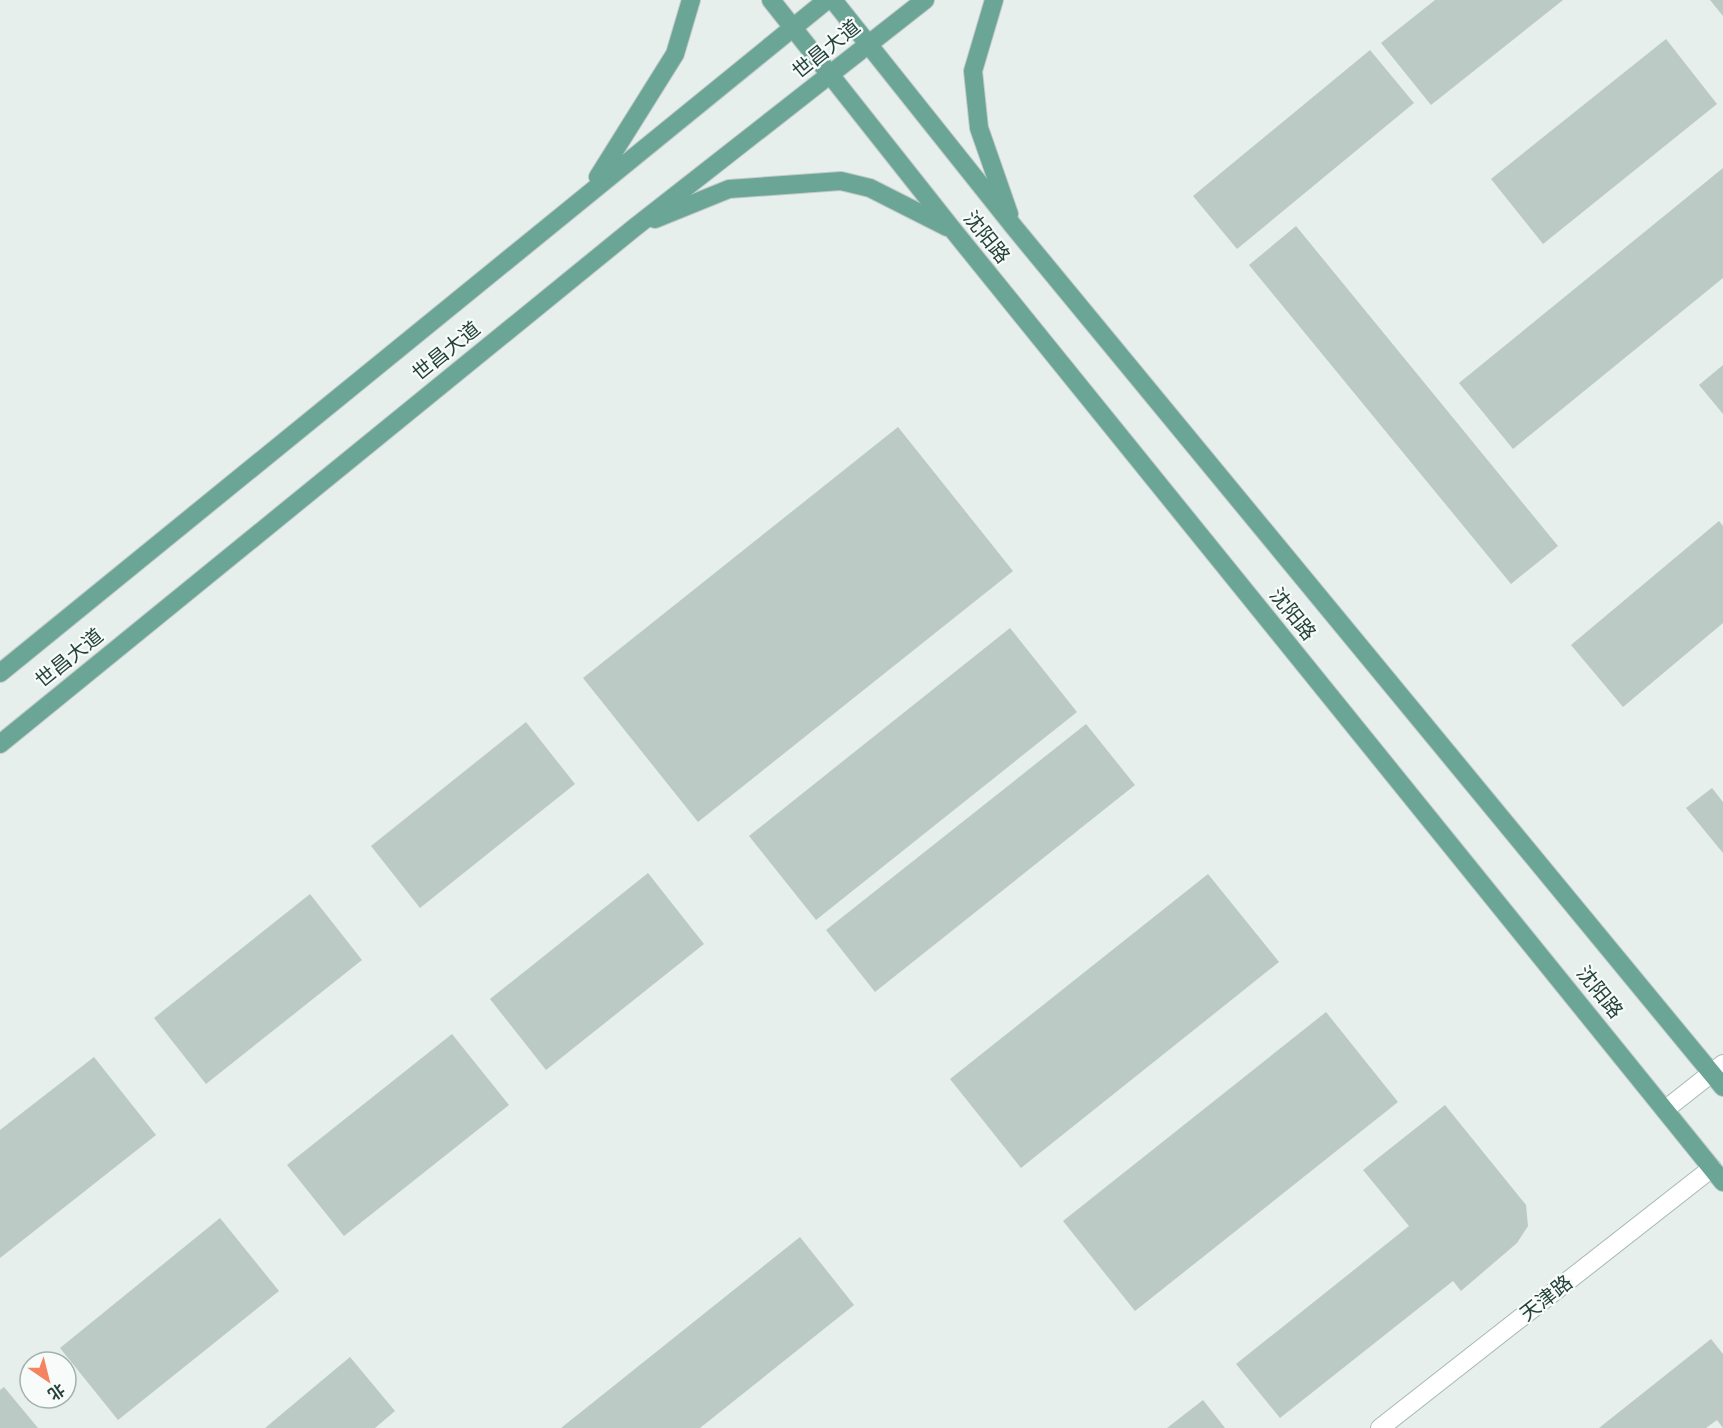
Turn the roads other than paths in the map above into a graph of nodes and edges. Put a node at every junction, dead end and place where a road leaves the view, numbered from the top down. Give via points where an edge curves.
1 (691, 0) edge
2 (771, 0) edge
3 (827, 0) edge
4 (832, 0) edge
5 (925, 0) edge
6 (994, 0) edge
7 (792, 27) junction
8 (867, 44) junction
9 (829, 75) junction
10 (589, 191) junction
11 (1014, 227) junction
12 (634, 228) junction
13 (953, 230) junction
14 (0, 673) edge
15 (0, 744) edge
16 (1719, 1075) edge
17 (1666, 1109) junction
18 (1717, 1175) edge
19 (1380, 1428) edge

1 - 10 main road via 675,54
2 - 7 main road, 沈阳路
3 - 7 main road, 世昌大道
4 - 8 main road, 沈阳路
5 - 8 main road, 世昌大道
6 - 11 main road via 973,70 979,128
7 - 9 main road, 沈阳路
7 - 10 main road, 世昌大道
8 - 9 main road, 世昌大道
8 - 11 main road, 沈阳路
9 - 12 main road, 世昌大道
9 - 13 main road, 沈阳路
10 - 14 main road, 世昌大道
11 - 16 main road, 沈阳路
12 - 13 main road via 729,189 841,181 870,188
12 - 15 main road, 世昌大道
13 - 17 main road, 沈阳路
16 - 17 street
17 - 18 main road, 沈阳路
18 - 19 street, 天津路

